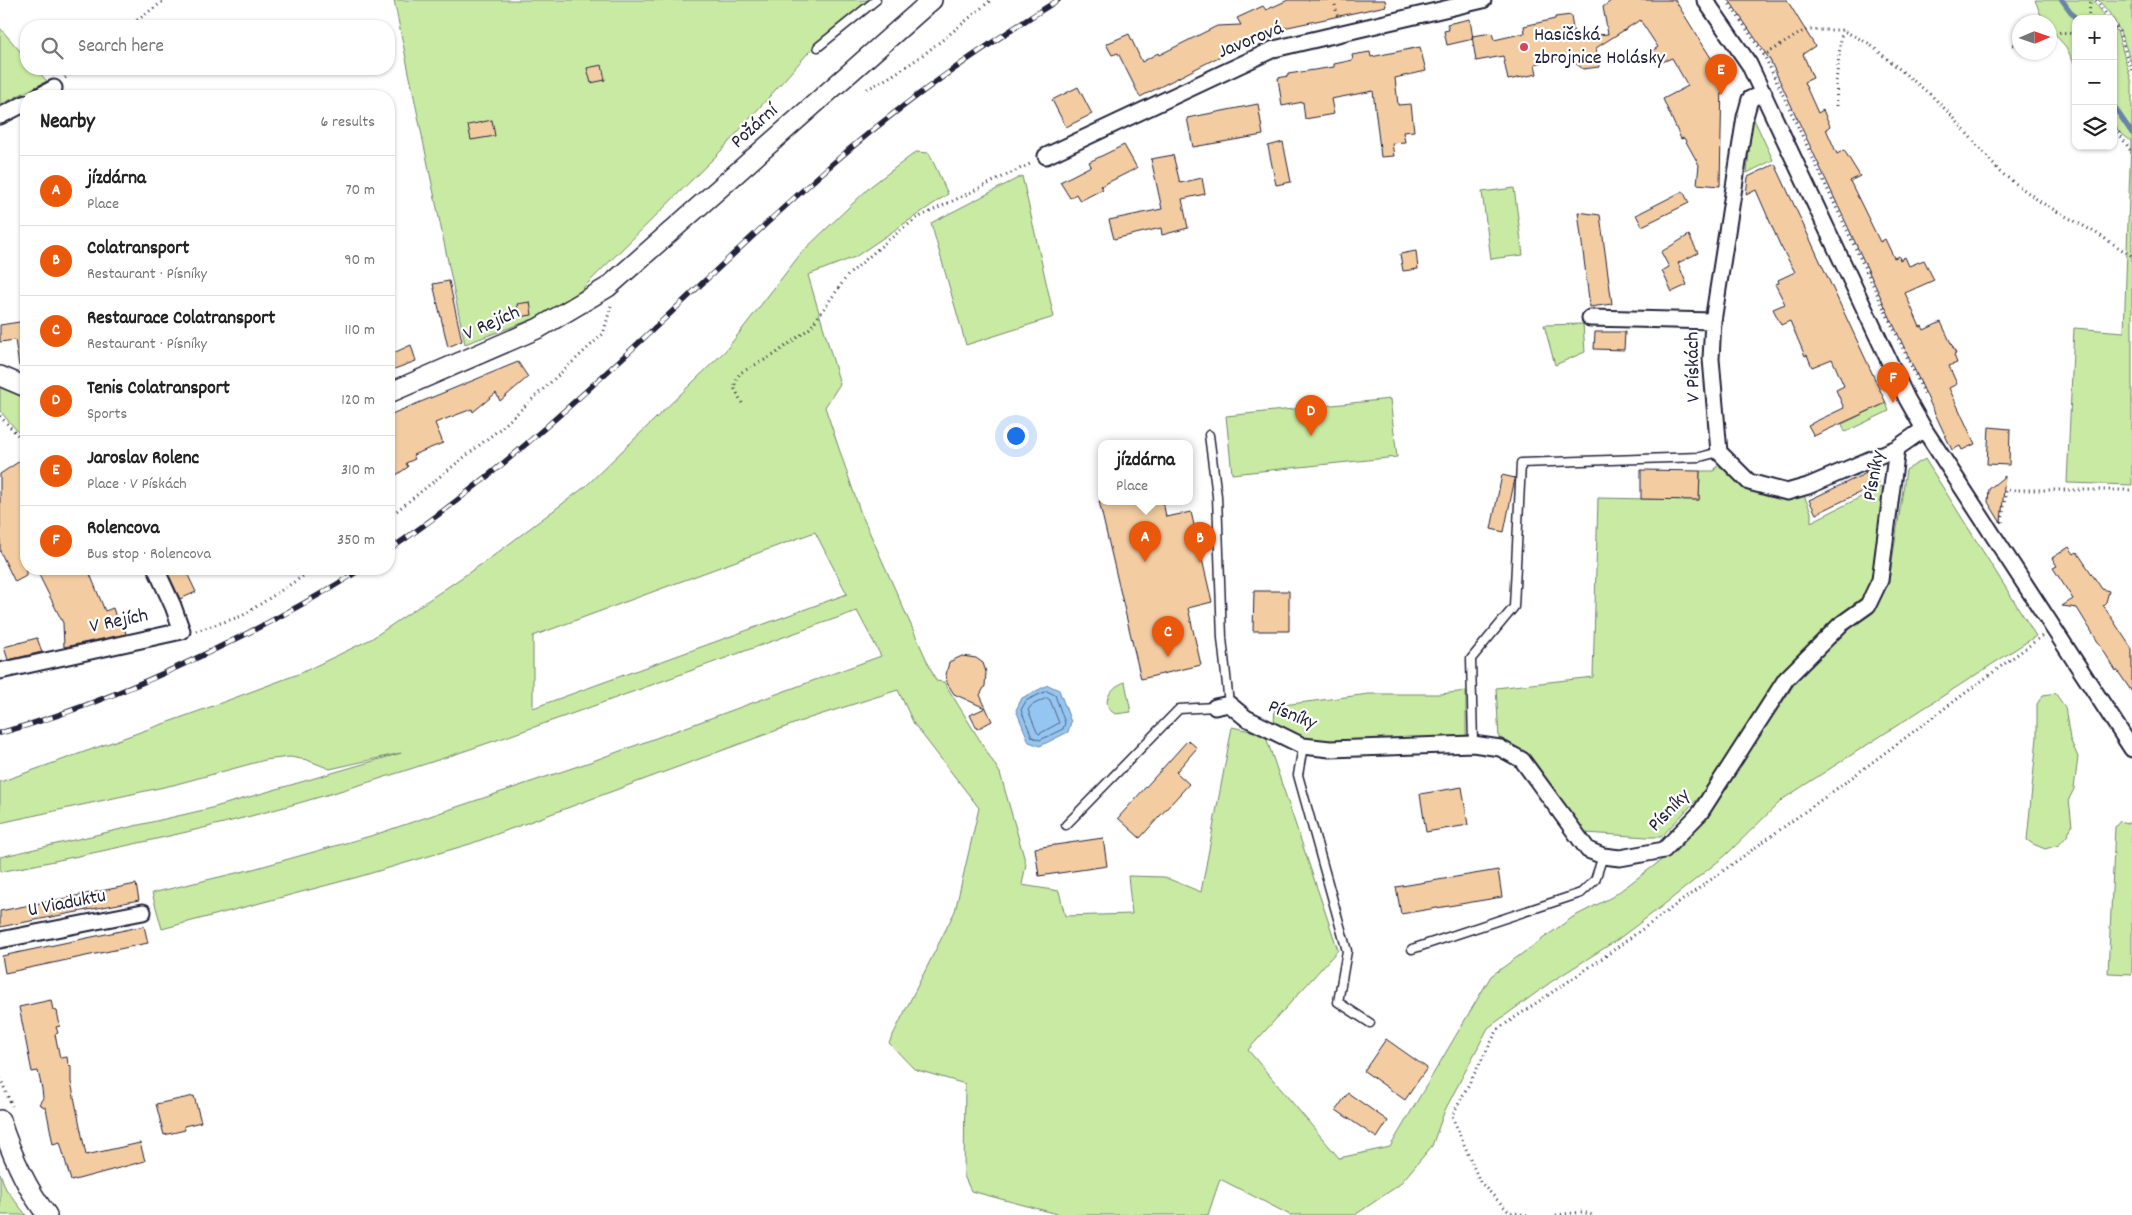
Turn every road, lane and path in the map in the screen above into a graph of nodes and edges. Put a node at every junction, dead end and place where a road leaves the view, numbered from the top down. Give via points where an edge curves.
1 (165, 0) edge
2 (876, 0) edge
3 (932, 0) edge
4 (991, 0) edge
5 (1483, 0) edge
6 (1705, 0) edge
7 (1727, 0) edge
8 (2091, 0) edge
9 (2096, 0) edge
10 (2089, 15) edge
11 (2107, 15) edge
12 (137, 20) edge
13 (2117, 28) edge
14 (1842, 30) junction
15 (2072, 33) edge
16 (2057, 34) edge
17 (818, 47) dead end
18 (1764, 55) junction
19 (1749, 64) junction
20 (2132, 73) edge
21 (54, 88) dead end
22 (868, 89) dead end
23 (50, 90) edge
24 (1764, 93) junction
25 (20, 106) edge
26 (1837, 106) dead end
27 (0, 116) edge
28 (2117, 130) edge
29 (2132, 153) edge
30 (1046, 156) joint
31 (2132, 256) edge
32 (610, 294) junction
33 (1590, 318) dead end
34 (1713, 321) junction
35 (0, 376) edge
36 (20, 384) edge
37 (395, 390) edge
38 (1925, 397) dead end
39 (742, 404) dead end
40 (0, 416) edge
41 (1924, 429) junction
42 (1209, 435) dead end
43 (20, 438) edge
44 (1898, 448) junction
45 (1719, 452) junction
46 (2132, 490) edge
47 (395, 512) edge
48 (2000, 545) junction
49 (159, 575) edge
50 (305, 575) edge
51 (2053, 627) junction
52 (182, 631) junction
53 (1, 666) edge
54 (1222, 706) junction
55 (1473, 744) junction
56 (1303, 746) junction
57 (2132, 749) edge
58 (1066, 825) dead end
59 (1603, 856) junction
60 (143, 912) dead end
61 (0, 940) edge
62 (1412, 949) dead end
63 (1370, 1023) dead end
64 (0, 1120) edge
65 (48, 1215) edge
66 (1527, 1215) edge
67 (1556, 1215) edge
68 (1593, 1215) edge

1 - 12 path
2 - 17 lane
3 - 32 street, Požární
4 - 22 path via 890,78
5 - 30 street, Javorová via 1274,49
6 - 19 street
7 - 18 path
8 - 10 path
9 - 11 path
13 - 20 path
14 - 18 path via 1805,30
14 - 26 path via 1836,82
14 - 31 path via 1874,48 1932,96 2000,172 2042,203
15 - 16 path
18 - 19 path
18 - 38 path
19 - 24 street
21 - 23 street
24 - 34 street, V Pískách via 1750,100 1745,117
24 - 41 street
25 - 27 street
28 - 29 path
30 - 39 path via 917,218 887,241 848,276 810,328 774,355 740,373 734,389
32 - 37 street, V Rejích
32 - 47 path via 603,334 501,428
33 - 34 street
34 - 45 street, V Pískách via 1711,359
35 - 36 street
40 - 43 path
41 - 44 street, Písníky
41 - 48 street
42 - 54 lane via 1217,496
44 - 45 street via 1787,492 1749,482
44 - 59 street, Písníky via 1880,580 1868,605 1840,625 1786,679 1700,813 1664,850 1620,858
45 - 55 lane via 1700,457 1521,463 1514,607 1471,659
46 - 48 path via 2006,490
48 - 51 street
49 - 52 street, V Rejích
50 - 52 path via 242,616 190,633
51 - 57 street
51 - 66 path via 1597,962 1498,1029 1452,1116 1480,1182 1509,1212
52 - 53 street, V Rejích
54 - 56 street, Písníky
54 - 58 lane via 1179,709
55 - 56 street, Písníky via 1330,749
55 - 59 street, Písníky via 1500,748 1522,760 1588,850
56 - 63 lane via 1298,775 1347,951 1338,1002
59 - 62 lane via 1595,880 1581,893
60 - 61 street, U Viaduktu
64 - 65 street via 9,1147 38,1203
67 - 68 path via 1582,1212

